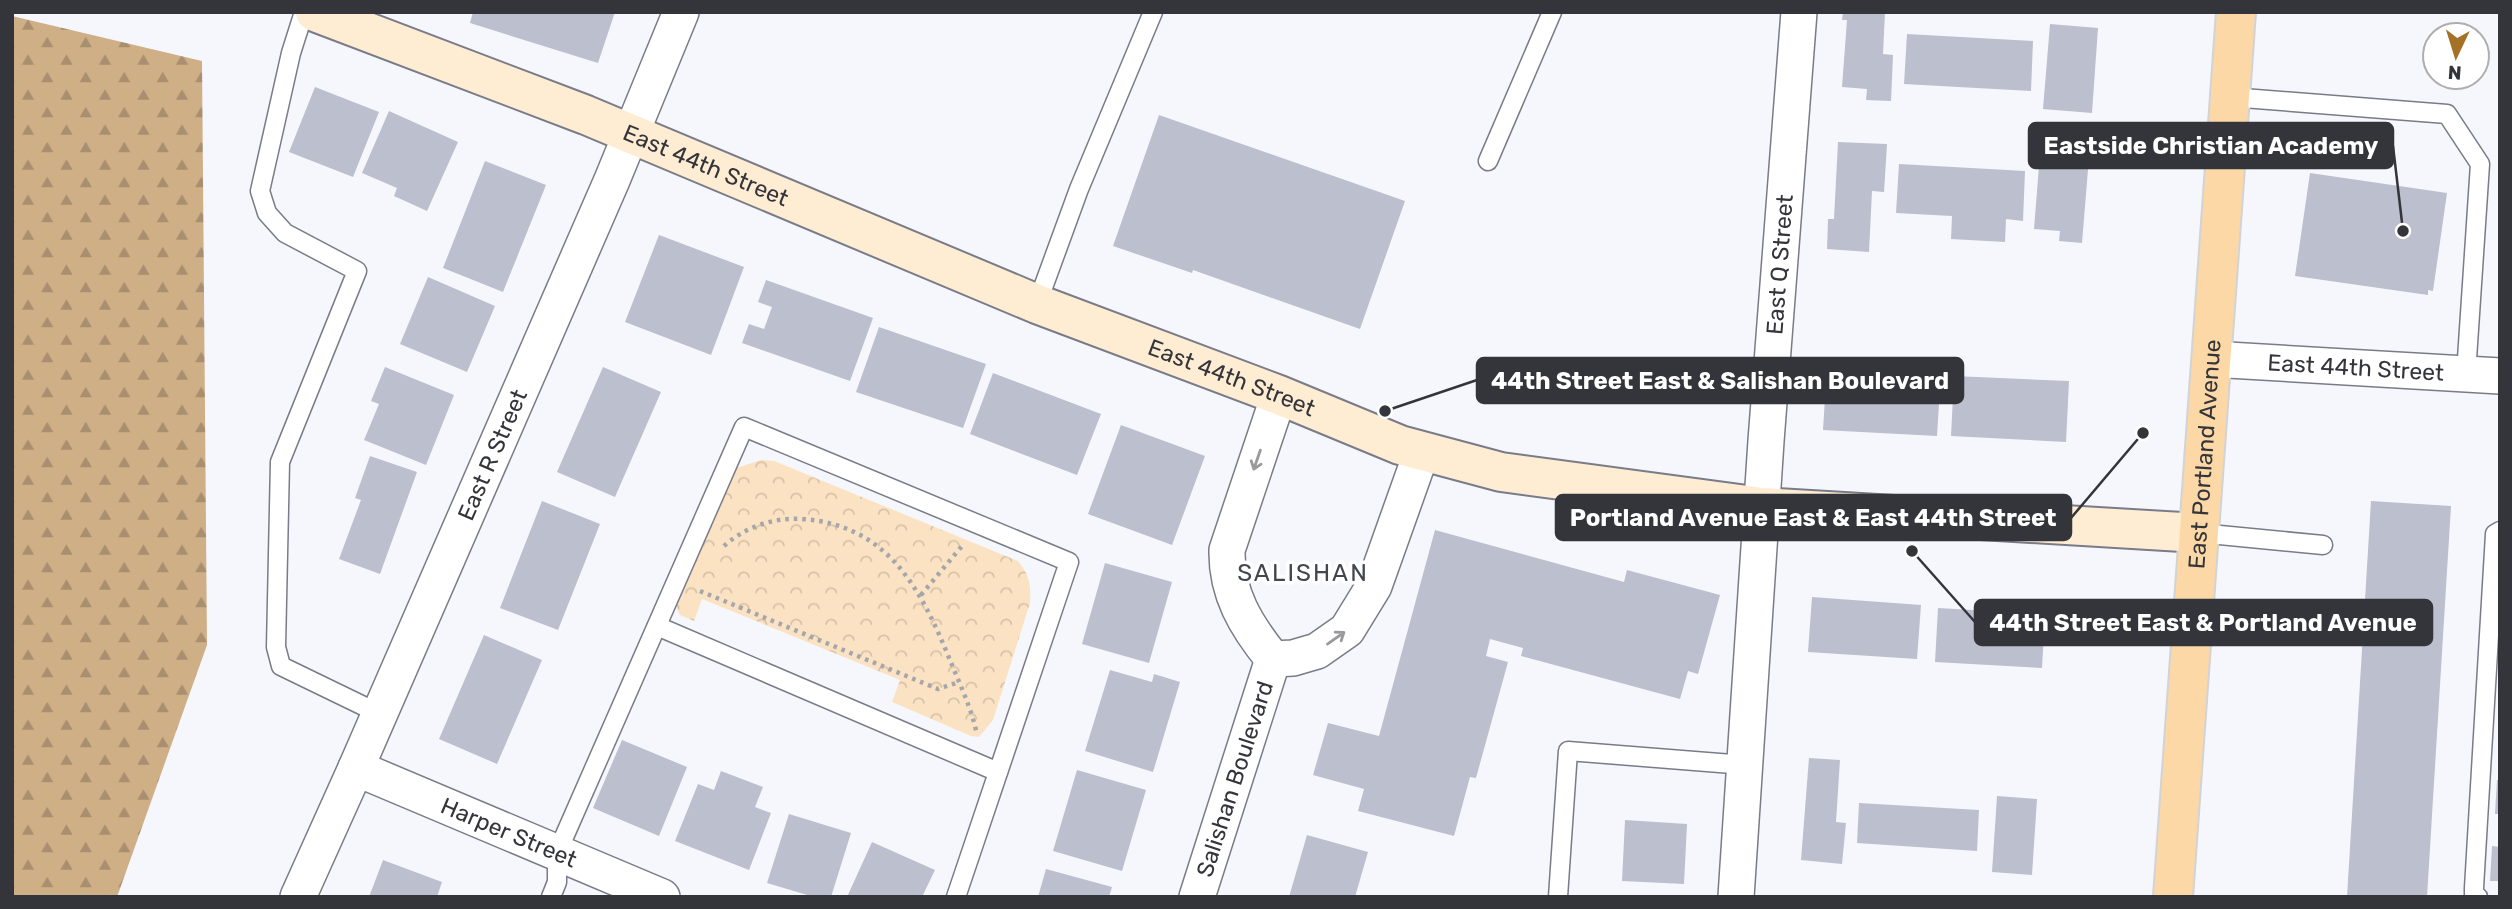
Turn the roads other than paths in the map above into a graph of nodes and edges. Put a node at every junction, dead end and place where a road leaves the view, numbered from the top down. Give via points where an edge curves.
1 (304, 12) edge
2 (314, 12) edge
3 (681, 12) edge
4 (1153, 12) edge
5 (1552, 12) edge
6 (1799, 12) edge
7 (2236, 12) edge
8 (2230, 97) junction
9 (631, 135) junction
10 (1488, 161) dead end
11 (1037, 304) junction
12 (2211, 359) junction
13 (2483, 375) edge
14 (1279, 395) junction
15 (1422, 451) junction
16 (1762, 507) junction
17 (2500, 531) edge
18 (2199, 533) junction
19 (2323, 545) dead end
20 (657, 626) junction
21 (1273, 659) junction
22 (2493, 678) edge
23 (380, 714) junction
24 (1745, 765) junction
25 (356, 768) junction
26 (998, 772) junction
27 (557, 853) junction
28 (298, 897) edge
29 (551, 897) edge
30 (662, 897) edge
31 (956, 897) edge
32 (1196, 897) edge
33 (1558, 897) edge
34 (1737, 897) edge
35 (2173, 897) edge
36 (2478, 897) edge

1 - 23 lane via 260,191 267,213 285,233 358,271 281,461 276,647 281,666
2 - 9 street, East 44th Street
3 - 9 street, East R Street
4 - 11 lane
5 - 10 lane
6 - 16 street, East Q Street
7 - 8 main road, East Portland Avenue
8 - 12 main road, East Portland Avenue
8 - 13 lane via 2447,114 2480,164
9 - 11 street, East 44th Street
9 - 23 street, East R Street
11 - 14 street, East 44th Street
12 - 13 street, East 44th Street
12 - 18 main road, East Portland Avenue
14 - 15 street, East 44th Street
14 -> 21 street, Salishan Boulevard via 1227,550 1238,608
15 - 16 street, East 44th Street via 1501,471
21 -> 15 street, Salishan Boulevard via 1317,651 1347,630 1374,586
16 - 18 street, East 44th Street
16 - 24 street, East Q Street
17 - 22 lane via 2496,534
18 - 19 lane
18 - 35 main road, East Portland Avenue
20 - 26 lane
20 - 26 lane via 744,427 1069,562
20 - 27 lane
21 - 32 street, Salishan Boulevard
22 - 36 lane via 2474,888
23 - 25 street, East R Street
24 - 33 lane via 1568,751
24 - 34 street, East Q Street
25 - 27 street, Harper Street
25 - 28 street, East R Street
26 - 31 lane
27 - 29 lane via 557,883
27 - 30 street, Harper Street

